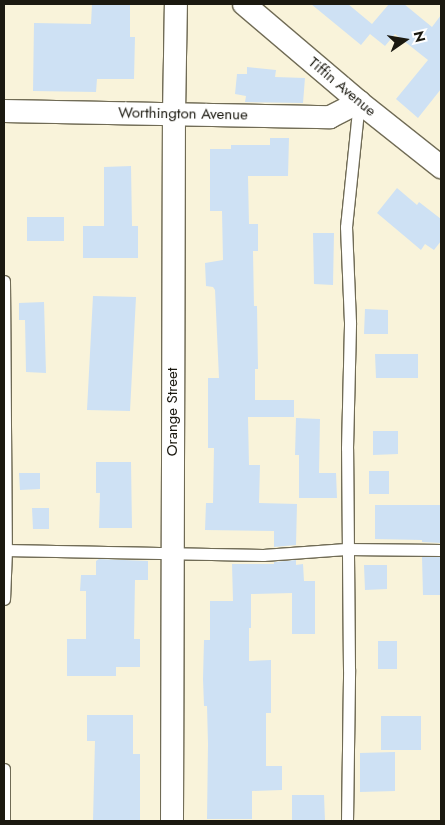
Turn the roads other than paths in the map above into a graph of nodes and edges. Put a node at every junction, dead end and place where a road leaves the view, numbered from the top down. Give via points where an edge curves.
1 (176, 4) edge
2 (244, 4) edge
3 (359, 102) junction
4 (4, 111) edge
5 (174, 114) junction
6 (441, 167) edge
7 (4, 281) edge
8 (346, 549) junction
9 (5, 550) edge
10 (441, 550) edge
11 (173, 552) junction
12 (4, 599) edge
13 (4, 769) edge
14 (4, 821) edge
15 (172, 821) edge
16 (347, 821) edge

1 - 5 street, Orange Street
2 - 3 street, Tiffin Avenue
3 - 5 street, Worthington Avenue via 330,117
3 - 6 street, Tiffin Avenue
3 - 8 lane via 346,227 350,322
4 - 5 street, Worthington Avenue
5 - 11 street, Orange Street
7 - 9 lane
8 - 10 lane
8 - 11 lane via 263,555
8 - 16 lane via 349,669
9 - 11 lane
9 - 12 lane
11 - 15 street, Orange Street
13 - 14 lane

